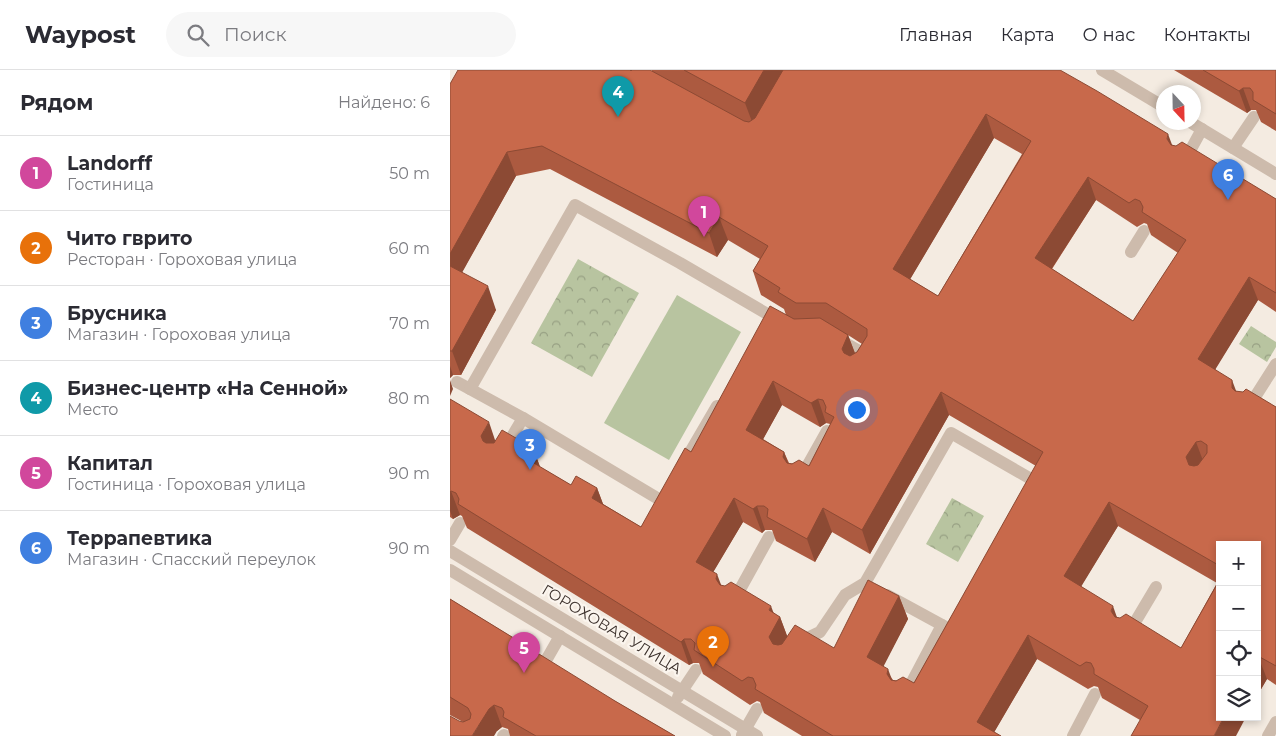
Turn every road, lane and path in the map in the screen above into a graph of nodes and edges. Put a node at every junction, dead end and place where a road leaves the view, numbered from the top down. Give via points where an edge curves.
1 (1102, 70) edge
2 (1156, 102) edge
3 (1254, 117) edge
4 (1202, 130) joint
5 (1233, 148) junction
6 (1184, 162) edge
7 (1276, 174) edge
8 (1144, 231) edge
9 (1131, 252) dead end
10 (794, 330) edge
11 (822, 335) edge
12 (1276, 364) edge
13 (859, 372) edge
14 (457, 382) dead end
15 (470, 389) junction
16 (725, 391) edge
17 (1248, 408) edge
18 (523, 418) junction
19 (827, 431) edge
20 (498, 460) edge
21 (800, 480) edge
22 (1030, 499) edge
23 (460, 523) edge
24 (769, 537) edge
25 (450, 540) edge
26 (450, 550) edge
27 (450, 570) edge
28 (865, 584) junction
29 (1156, 587) dead end
30 (733, 602) edge
31 (966, 615) edge
32 (942, 625) junction
33 (1128, 634) edge
34 (560, 636) junction
35 (790, 655) edge
36 (696, 670) edge
37 (540, 671) edge
38 (682, 691) junction
39 (1096, 694) edge
40 (904, 697) edge
41 (674, 704) junction
42 (757, 709) edge
43 (1276, 722) edge
44 (743, 732) edge
45 (726, 736) edge
46 (757, 736) edge
47 (1073, 736) edge
48 (1268, 736) edge

1 - 2 street
3 - 5 street
4 - 5 street
4 - 6 street
5 - 7 street
8 - 9 street
10 - 15 street via 766,319 680,263 575,205
11 - 13 street via 832,334 868,356
12 - 17 street
14 - 15 street
15 - 18 street
16 - 18 street via 662,501
18 - 20 street
19 - 21 street
22 - 28 street via 1038,483 951,433
23 - 25 street
24 - 30 street
26 - 38 street, ГОРОХОВАЯ УЛИЦА
27 - 34 street
28 - 32 street
28 - 35 street via 845,595 820,632 797,643
29 - 33 street
31 - 32 street via 956,632
32 - 40 street
34 - 37 street
34 - 41 street
36 - 38 street
38 - 41 street
38 - 44 street, ГОРОХОВАЯ УЛИЦА
39 - 47 street
41 - 45 street
42 - 44 street
43 - 48 street
44 - 46 street, ГОРОХОВАЯ УЛИЦА

